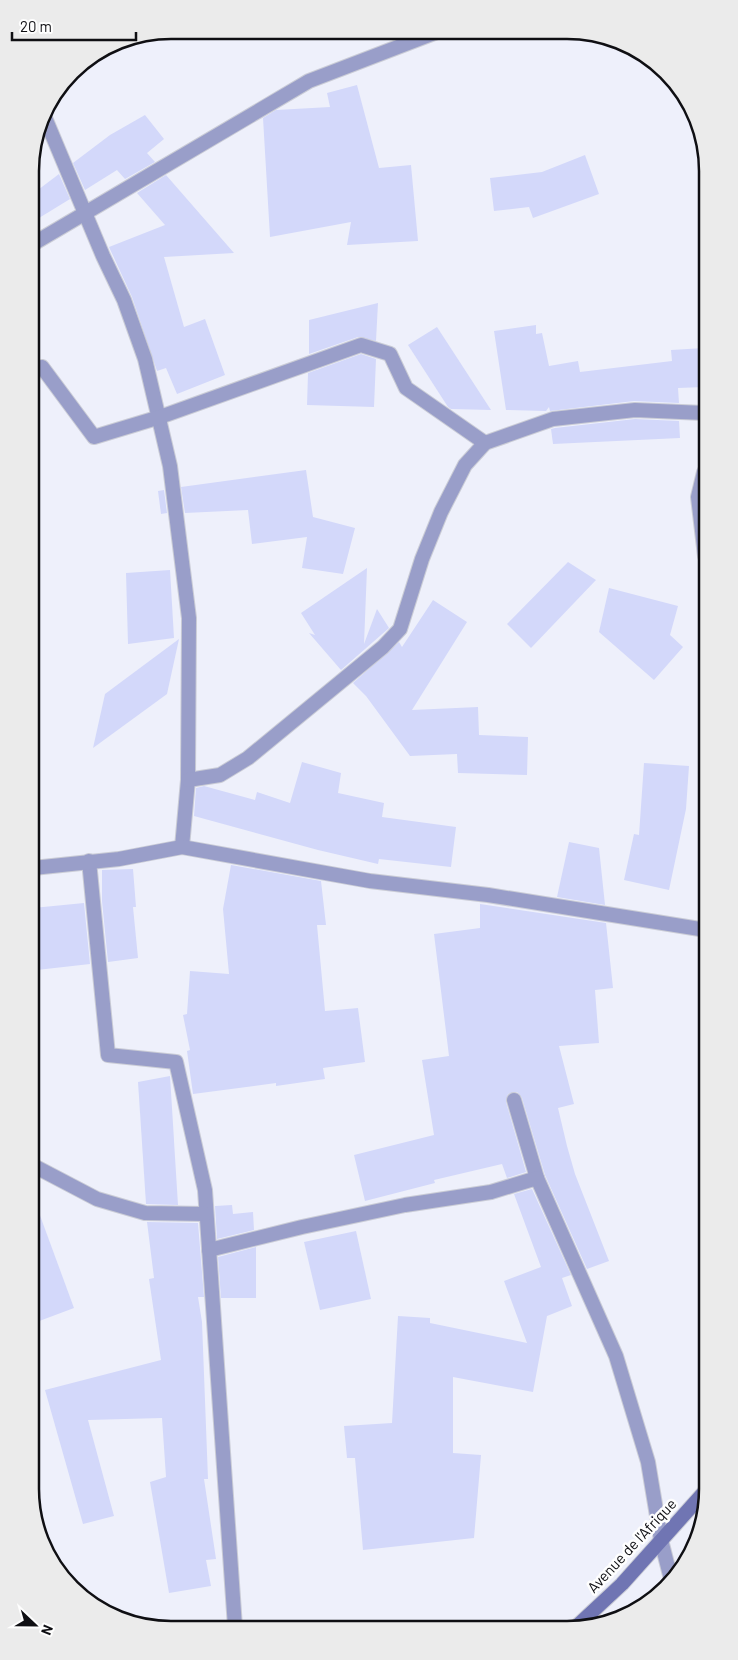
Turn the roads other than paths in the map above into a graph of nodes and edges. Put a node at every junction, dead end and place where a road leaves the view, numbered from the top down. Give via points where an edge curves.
1 (419, 39) edge
2 (48, 124) edge
3 (84, 214) junction
4 (39, 240) edge
5 (42, 367) dead end
6 (699, 413) edge
7 (160, 417) junction
8 (485, 443) junction
9 (699, 493) edge
10 (699, 507) edge
11 (188, 780) junction
12 (182, 847) junction
13 (90, 861) junction
14 (39, 867) edge
15 (699, 929) edge
16 (514, 1100) dead end
17 (39, 1169) edge
18 (537, 1178) junction
19 (206, 1214) junction
20 (209, 1250) junction
21 (699, 1498) edge
22 (661, 1540) junction
23 (669, 1572) edge
24 (583, 1620) edge
25 (235, 1621) edge

1 - 3 street via 309,82
2 - 3 street
3 - 4 street
3 - 7 street via 124,300 145,359
5 - 7 street via 94,438
6 - 8 street via 635,410 553,419
7 - 8 street via 361,345 390,354 406,388
7 - 11 street via 170,466 189,618
8 - 11 street via 465,466 441,512 400,629 383,647 248,758 220,775
9 - 10 street
11 - 12 street
12 - 13 street
12 - 15 street via 370,881 488,895
13 - 14 street
13 - 19 street via 108,1055 176,1062 205,1190
16 - 18 street
17 - 19 street via 97,1199 145,1213
18 - 20 street via 490,1192 405,1205
18 - 22 street via 616,1356 648,1462
19 - 20 street
20 - 25 street
21 - 22 main road, Avenue de l'Afrique
22 - 23 street
22 - 24 main road, Avenue de l'Afrique via 622,1584

